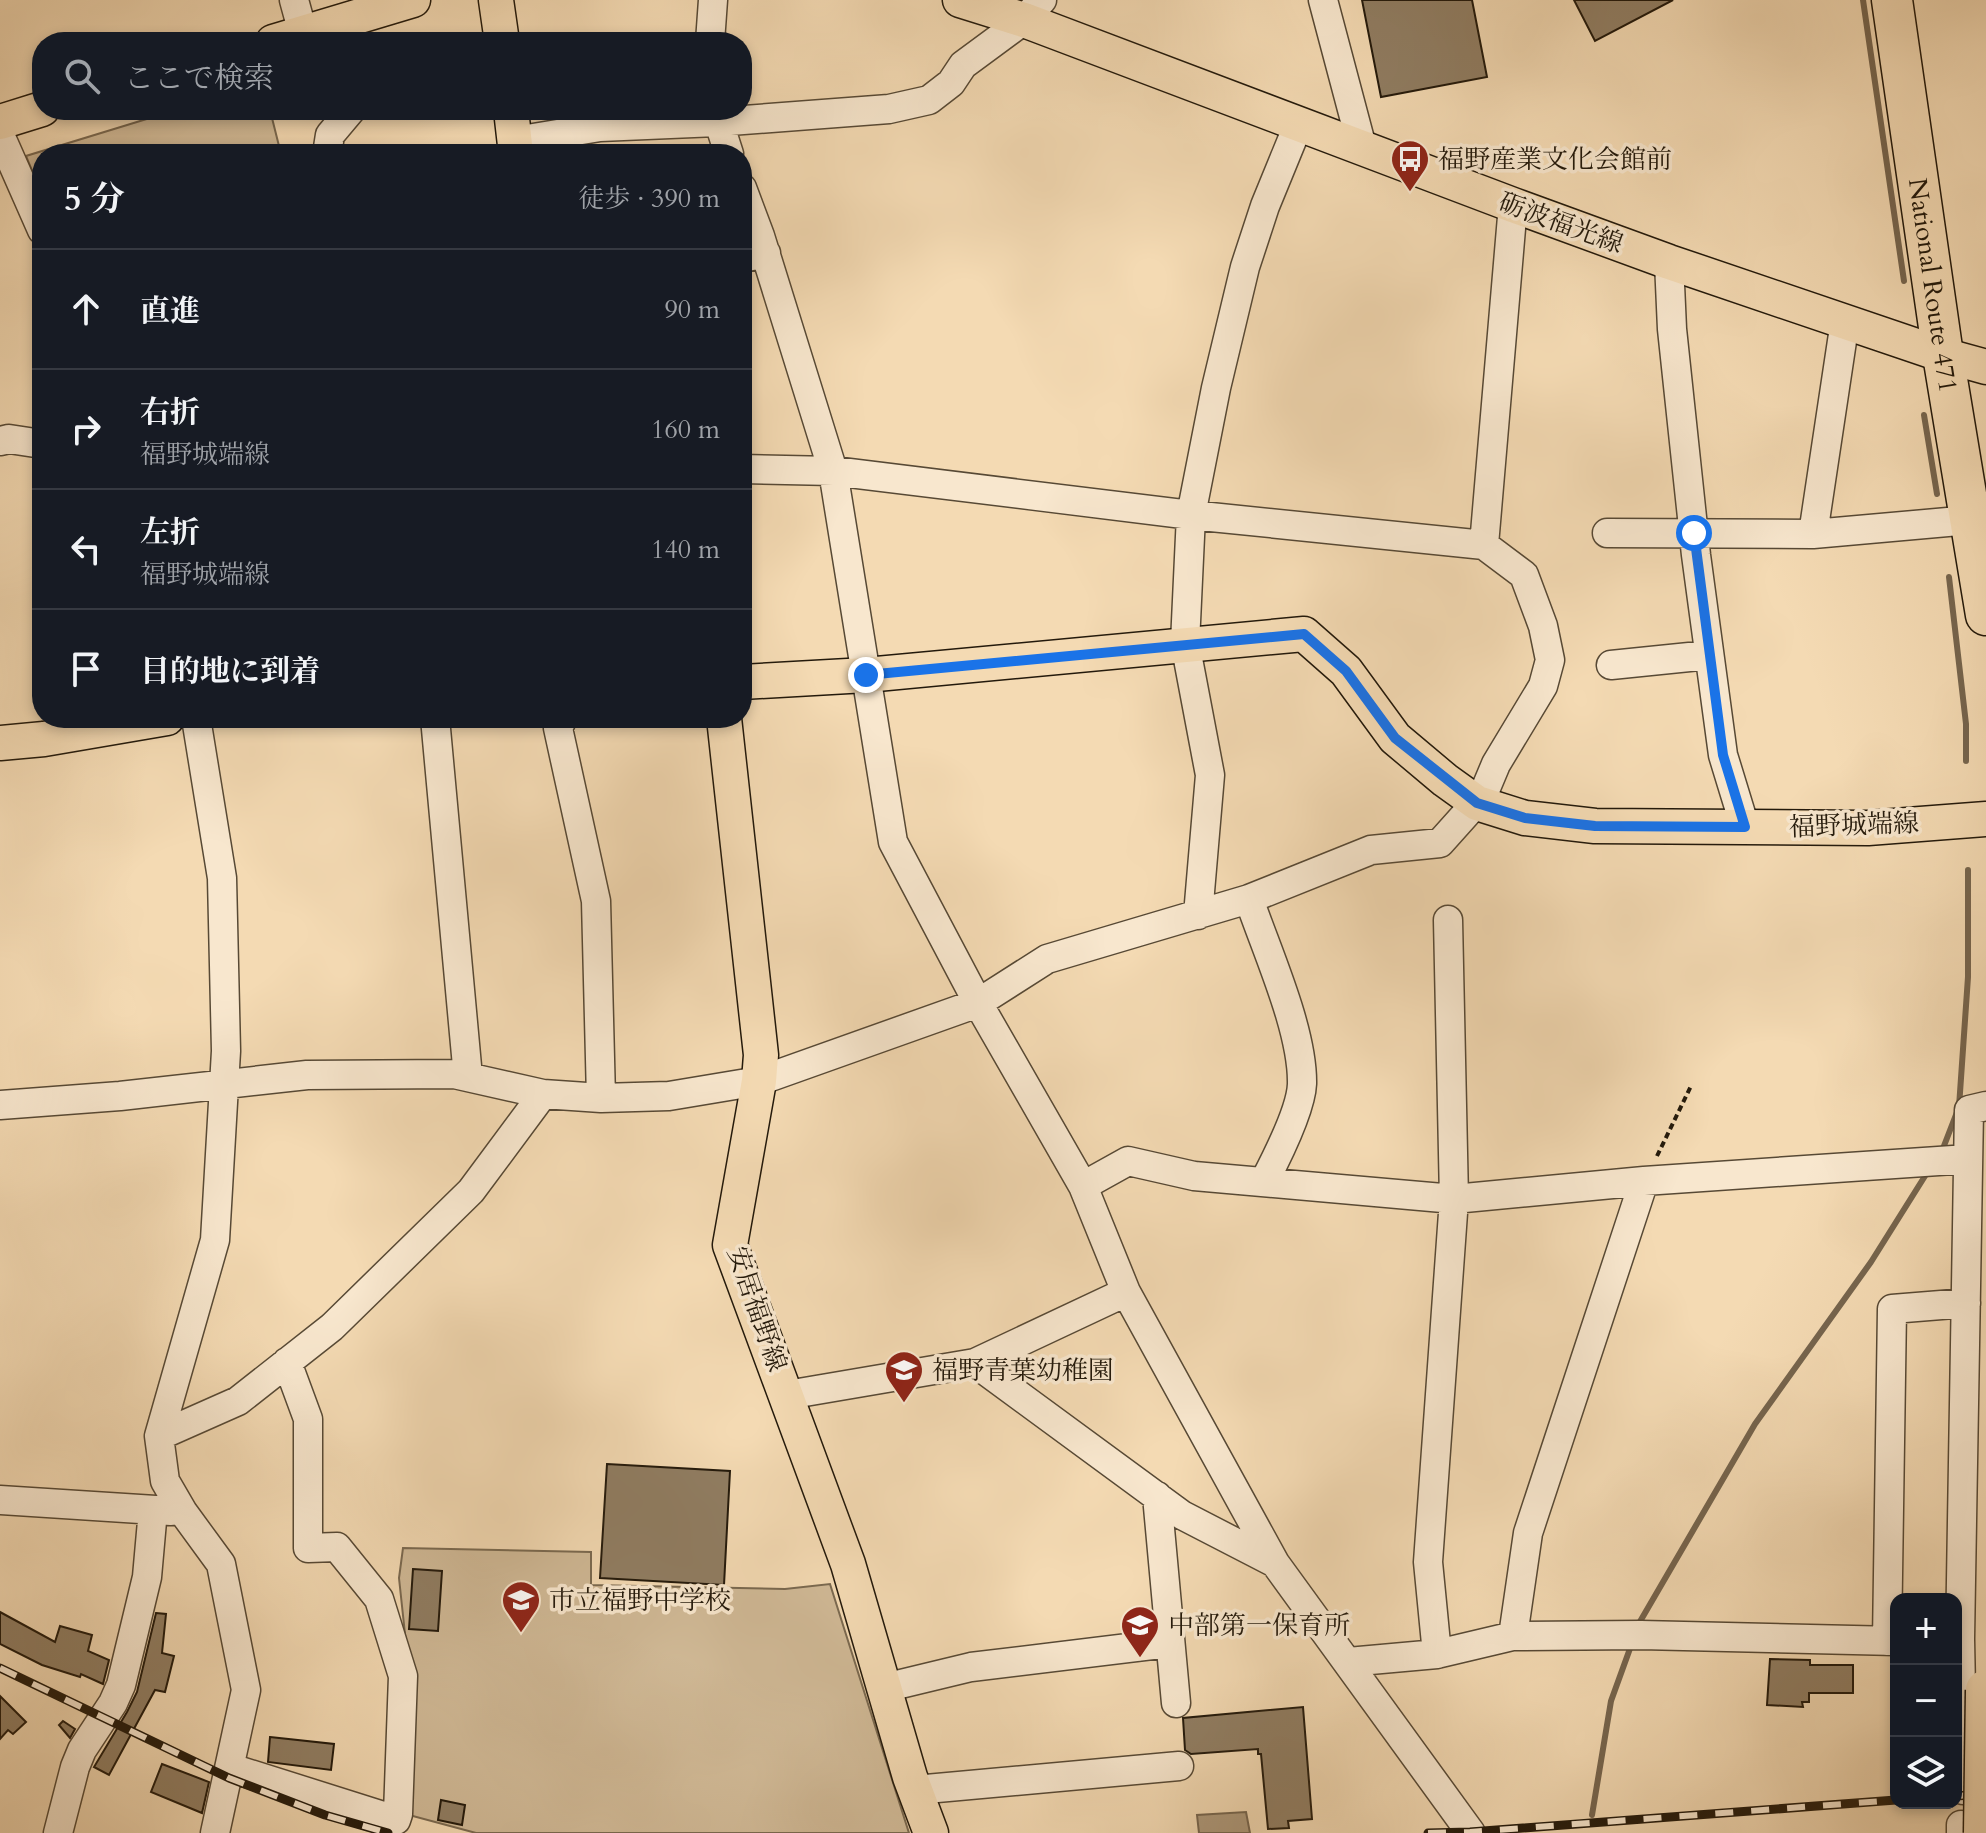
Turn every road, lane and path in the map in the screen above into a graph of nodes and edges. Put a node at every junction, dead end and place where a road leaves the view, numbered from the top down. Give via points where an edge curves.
1 (294, 0) edge
2 (413, 0) edge
3 (496, 0) edge
4 (713, 0) edge
5 (960, 0) edge
6 (1323, 0) edge
7 (1892, 0) edge
8 (1033, 10) edge
9 (355, 30) edge
10 (289, 32) edge
11 (501, 32) edge
12 (711, 32) edge
13 (32, 112) edge
14 (752, 115) edge
15 (343, 120) edge
16 (674, 120) edge
17 (717, 120) edge
18 (0, 122) edge
19 (1299, 123) junction
20 (0, 135) edge
21 (514, 135) edge
22 (329, 144) edge
23 (726, 144) edge
24 (1362, 147) junction
25 (1513, 205) junction
26 (32, 207) edge
27 (754, 256) edge
28 (1669, 262) junction
29 (1845, 321) junction
30 (1943, 355) junction
31 (1986, 367) edge
32 (0, 441) edge
33 (32, 442) edge
34 (752, 469) edge
35 (833, 471) junction
36 (1191, 515) junction
37 (1970, 520) junction
38 (1607, 533) dead end
39 (1694, 533) junction
40 (1813, 534) junction
41 (1484, 545) junction
42 (1986, 615) edge
43 (1185, 643) junction
44 (1709, 655) junction
45 (1611, 665) dead end
46 (866, 675) junction
47 (752, 681) edge
48 (108, 728) edge
49 (198, 728) edge
50 (436, 728) edge
51 (558, 728) edge
52 (725, 728) edge
53 (0, 743) edge
54 (1477, 803) junction
55 (1986, 819) edge
56 (1745, 827) junction
57 (1249, 899) junction
58 (1198, 915) junction
59 (1448, 920) dead end
60 (978, 1003) junction
61 (468, 1077) junction
62 (759, 1081) junction
63 (224, 1084) junction
64 (1691, 1086) dead end
65 (543, 1094) junction
66 (601, 1098) junction
67 (0, 1105) edge
68 (1986, 1106) edge
69 (1968, 1159) junction
70 (1644, 1181) junction
71 (1264, 1182) junction
72 (1083, 1186) junction
73 (1454, 1199) junction
74 (1126, 1292) junction
75 (1966, 1303) junction
76 (287, 1362) junction
77 (975, 1363) junction
78 (787, 1395) junction
79 (159, 1436) junction
80 (1157, 1496) junction
81 (0, 1500) edge
82 (153, 1510) junction
83 (183, 1512) junction
84 (1275, 1563) junction
85 (1891, 1593) edge
86 (1513, 1636) junction
87 (1967, 1639) edge
88 (1890, 1641) edge
89 (1169, 1643) junction
90 (1437, 1654) junction
91 (1348, 1662) junction
92 (884, 1688) junction
93 (1986, 1690) edge
94 (1176, 1703) dead end
95 (1179, 1766) dead end
96 (231, 1768) junction
97 (915, 1790) junction
98 (1963, 1790) dead end
99 (1969, 1830) edge
100 (58, 1833) edge
101 (215, 1833) edge
102 (931, 1833) edge
103 (1471, 1833) edge

1 - 10 street
2 - 9 main road
3 - 11 main road
4 - 12 street
5 - 8 main road, 砺波福光線
6 - 24 street
7 - 30 highway, National Route 471
8 - 14 street via 963,65 929,100 889,109
8 - 19 main road, 砺波福光線
13 - 18 main road
15 - 22 street
16 - 21 street
17 - 23 street
19 - 24 main road, 砺波福光線
19 - 36 street via 1245,267
20 - 26 street
24 - 25 main road, 砺波福光線
25 - 28 main road, 砺波福光線
25 - 41 street
27 - 35 street
28 - 29 main road, 砺波福光線
28 - 39 street
29 - 30 main road, 砺波福光線
29 - 40 street
30 - 31 main road, 砺波福光線
30 - 37 highway, National Route 471
32 - 33 street
34 - 35 street
35 - 36 street
35 - 46 street
36 - 41 street
36 - 43 street
37 - 40 street
37 - 42 highway, National Route 471
38 - 39 street
39 - 40 street
39 - 44 street
41 - 54 street via 1524,575 1550,660 1543,686
43 - 46 main road, 福野城端線
43 - 54 main road, 福野城端線 via 1304,634 1346,671 1395,738
43 - 58 street via 1210,775
44 - 45 street
44 - 56 street via 1723,755
46 - 47 main road, 福野城端線
46 - 60 street via 893,842
48 - 53 main road
49 - 63 street via 222,878
50 - 61 street
51 - 66 street via 596,901
52 - 62 main road, 安居福野線 via 761,1055
54 - 56 main road, 福野城端線 via 1525,818 1595,826
54 - 57 street via 1440,843 1371,850
55 - 56 main road, 福野城端線 via 1868,828
57 - 58 street
57 - 71 street via 1299,1044 1302,1087 1283,1146
58 - 60 street via 1047,959
59 - 73 street
60 - 62 street
60 - 72 street
61 - 63 street via 307,1075
61 - 65 street
62 - 66 street via 669,1096
62 - 78 main road, 安居福野線 via 730,1245
63 - 67 street
63 - 79 street via 215,1240
64 - 70 path
65 - 66 street
65 - 76 street via 471,1191 332,1327
68 - 69 street via 1969,1110
69 - 70 street
69 - 75 street
70 - 73 street
70 - 86 street via 1528,1533
71 - 72 street via 1194,1176 1128,1161
71 - 73 street
72 - 74 street
73 - 90 street via 1428,1562
74 - 77 street
74 - 84 street
75 - 85 street via 1892,1309
75 - 87 street
76 - 79 street via 238,1401
76 - 96 street via 308,1419 308,1548 337,1547 379,1599 403,1676 398,1814 396,1820
77 - 78 street
77 - 80 street
78 - 92 main road, 安居福野線 via 848,1564
79 - 83 street via 165,1481
80 - 84 street via 1182,1515
80 - 89 street
81 - 82 street
82 - 83 street
82 - 100 street via 147,1577 121,1685 78,1759
83 - 96 street via 221,1564 246,1690
84 - 91 street
86 - 88 street
86 - 90 street
87 - 98 street
89 - 92 street via 971,1667
89 - 94 street
90 - 91 street
91 - 103 street
92 - 97 main road, 安居福野線
93 - 99 highway, bridge
95 - 97 street
96 - 101 street
97 - 102 main road, 安居福野線

